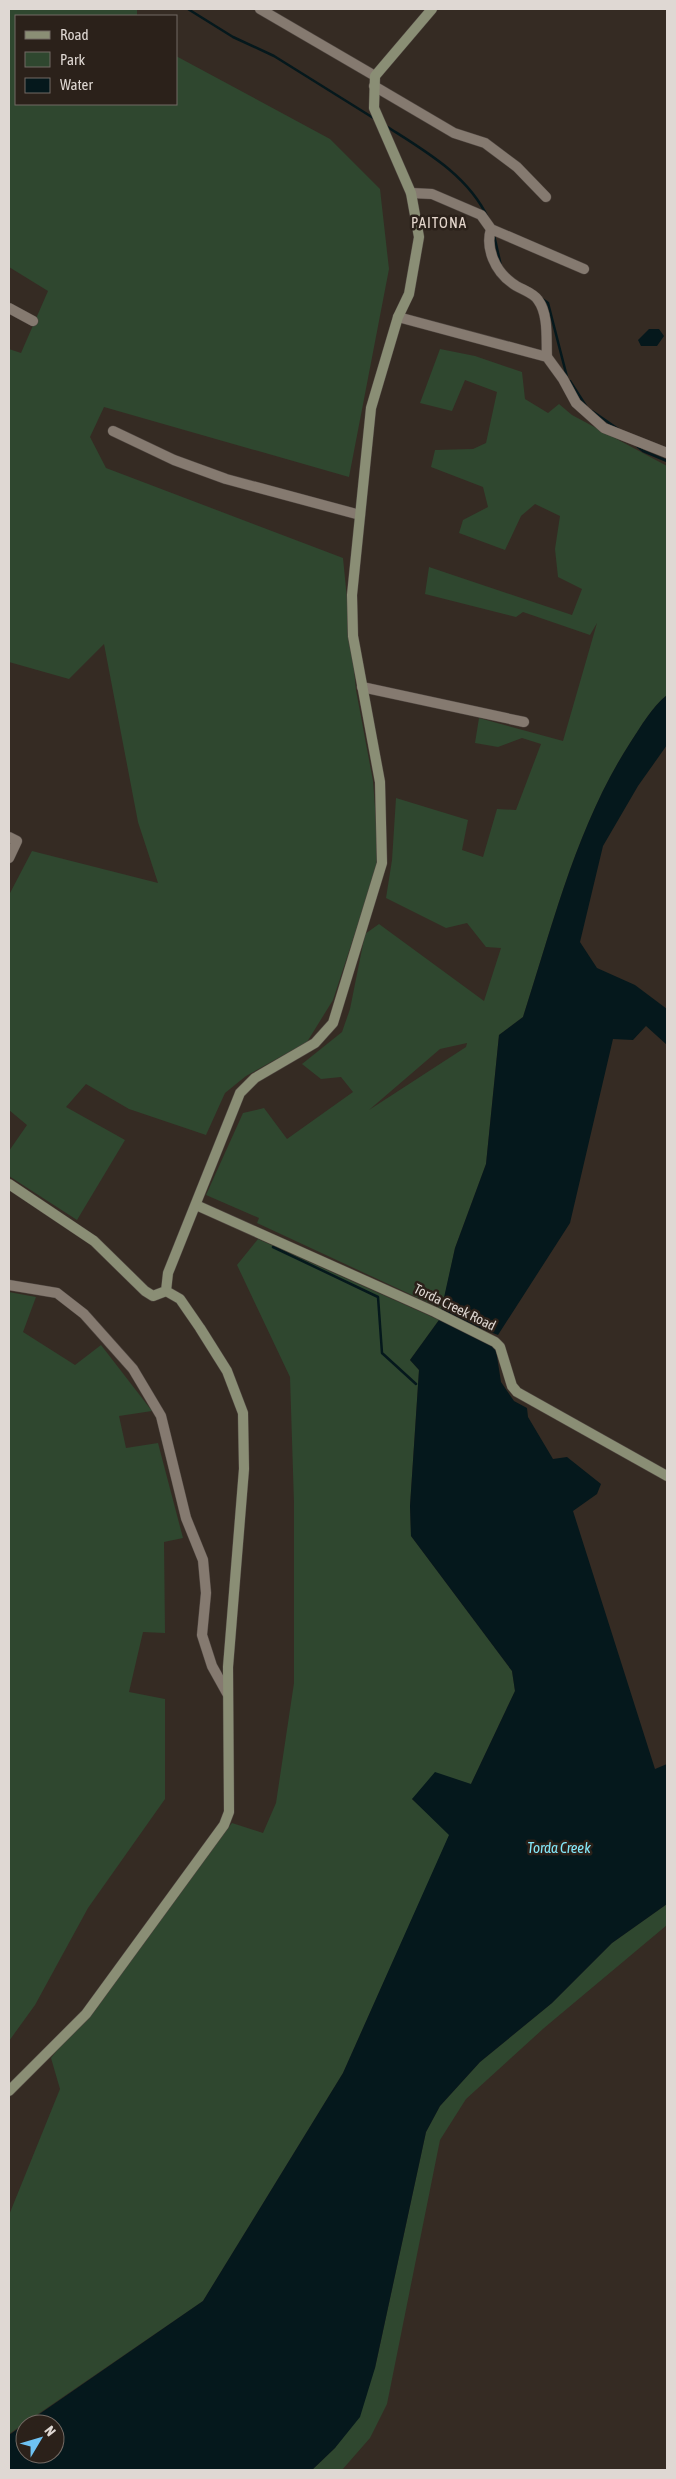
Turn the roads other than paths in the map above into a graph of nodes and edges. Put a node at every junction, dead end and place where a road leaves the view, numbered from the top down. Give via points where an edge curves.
1 (260, 9) edge
2 (432, 9) edge
3 (374, 81) junction
4 (410, 193) junction
5 (546, 197) dead end
6 (491, 229) junction
7 (584, 269) dead end
8 (9, 308) edge
9 (398, 317) junction
10 (33, 321) dead end
11 (546, 357) junction
12 (113, 432) dead end
13 (667, 453) edge
14 (360, 515) junction
15 (362, 687) junction
16 (524, 722) dead end
17 (9, 837) edge
18 (9, 858) edge
19 (9, 1184) edge
20 (196, 1205) junction
21 (9, 1285) edge
22 (166, 1291) junction
23 (667, 1476) edge
24 (227, 1693) junction
25 (9, 2091) edge

1 - 3 street
2 - 3 street
3 - 4 street via 374,108
3 - 5 street via 454,133 485,143 517,167
4 - 6 street via 432,194 481,215
4 - 9 street via 419,237 409,294
6 - 7 street
6 - 11 street via 488,239 500,274 538,298 544,313
8 - 10 street
9 - 11 street
9 - 14 street via 371,408
11 - 13 street via 576,403 604,428
12 - 14 street via 226,479
14 - 15 street via 352,595 353,636
15 - 16 street
15 - 20 street via 380,782 382,863 342,996 333,1023 314,1043 255,1078 240,1093
17 - 18 street via 17,842
19 - 22 street via 94,1241 145,1291 153,1296
20 - 22 street via 168,1273
20 - 23 street, Torda Creek Road via 495,1342 500,1347 512,1386 517,1392
21 - 24 street via 57,1293 84,1314 133,1369 161,1416 186,1518 203,1560 206,1593 202,1635 212,1666
22 - 24 street via 180,1299 200,1328 226,1371 243,1413 244,1469
24 - 25 street via 228,1812 224,1825 86,2014

